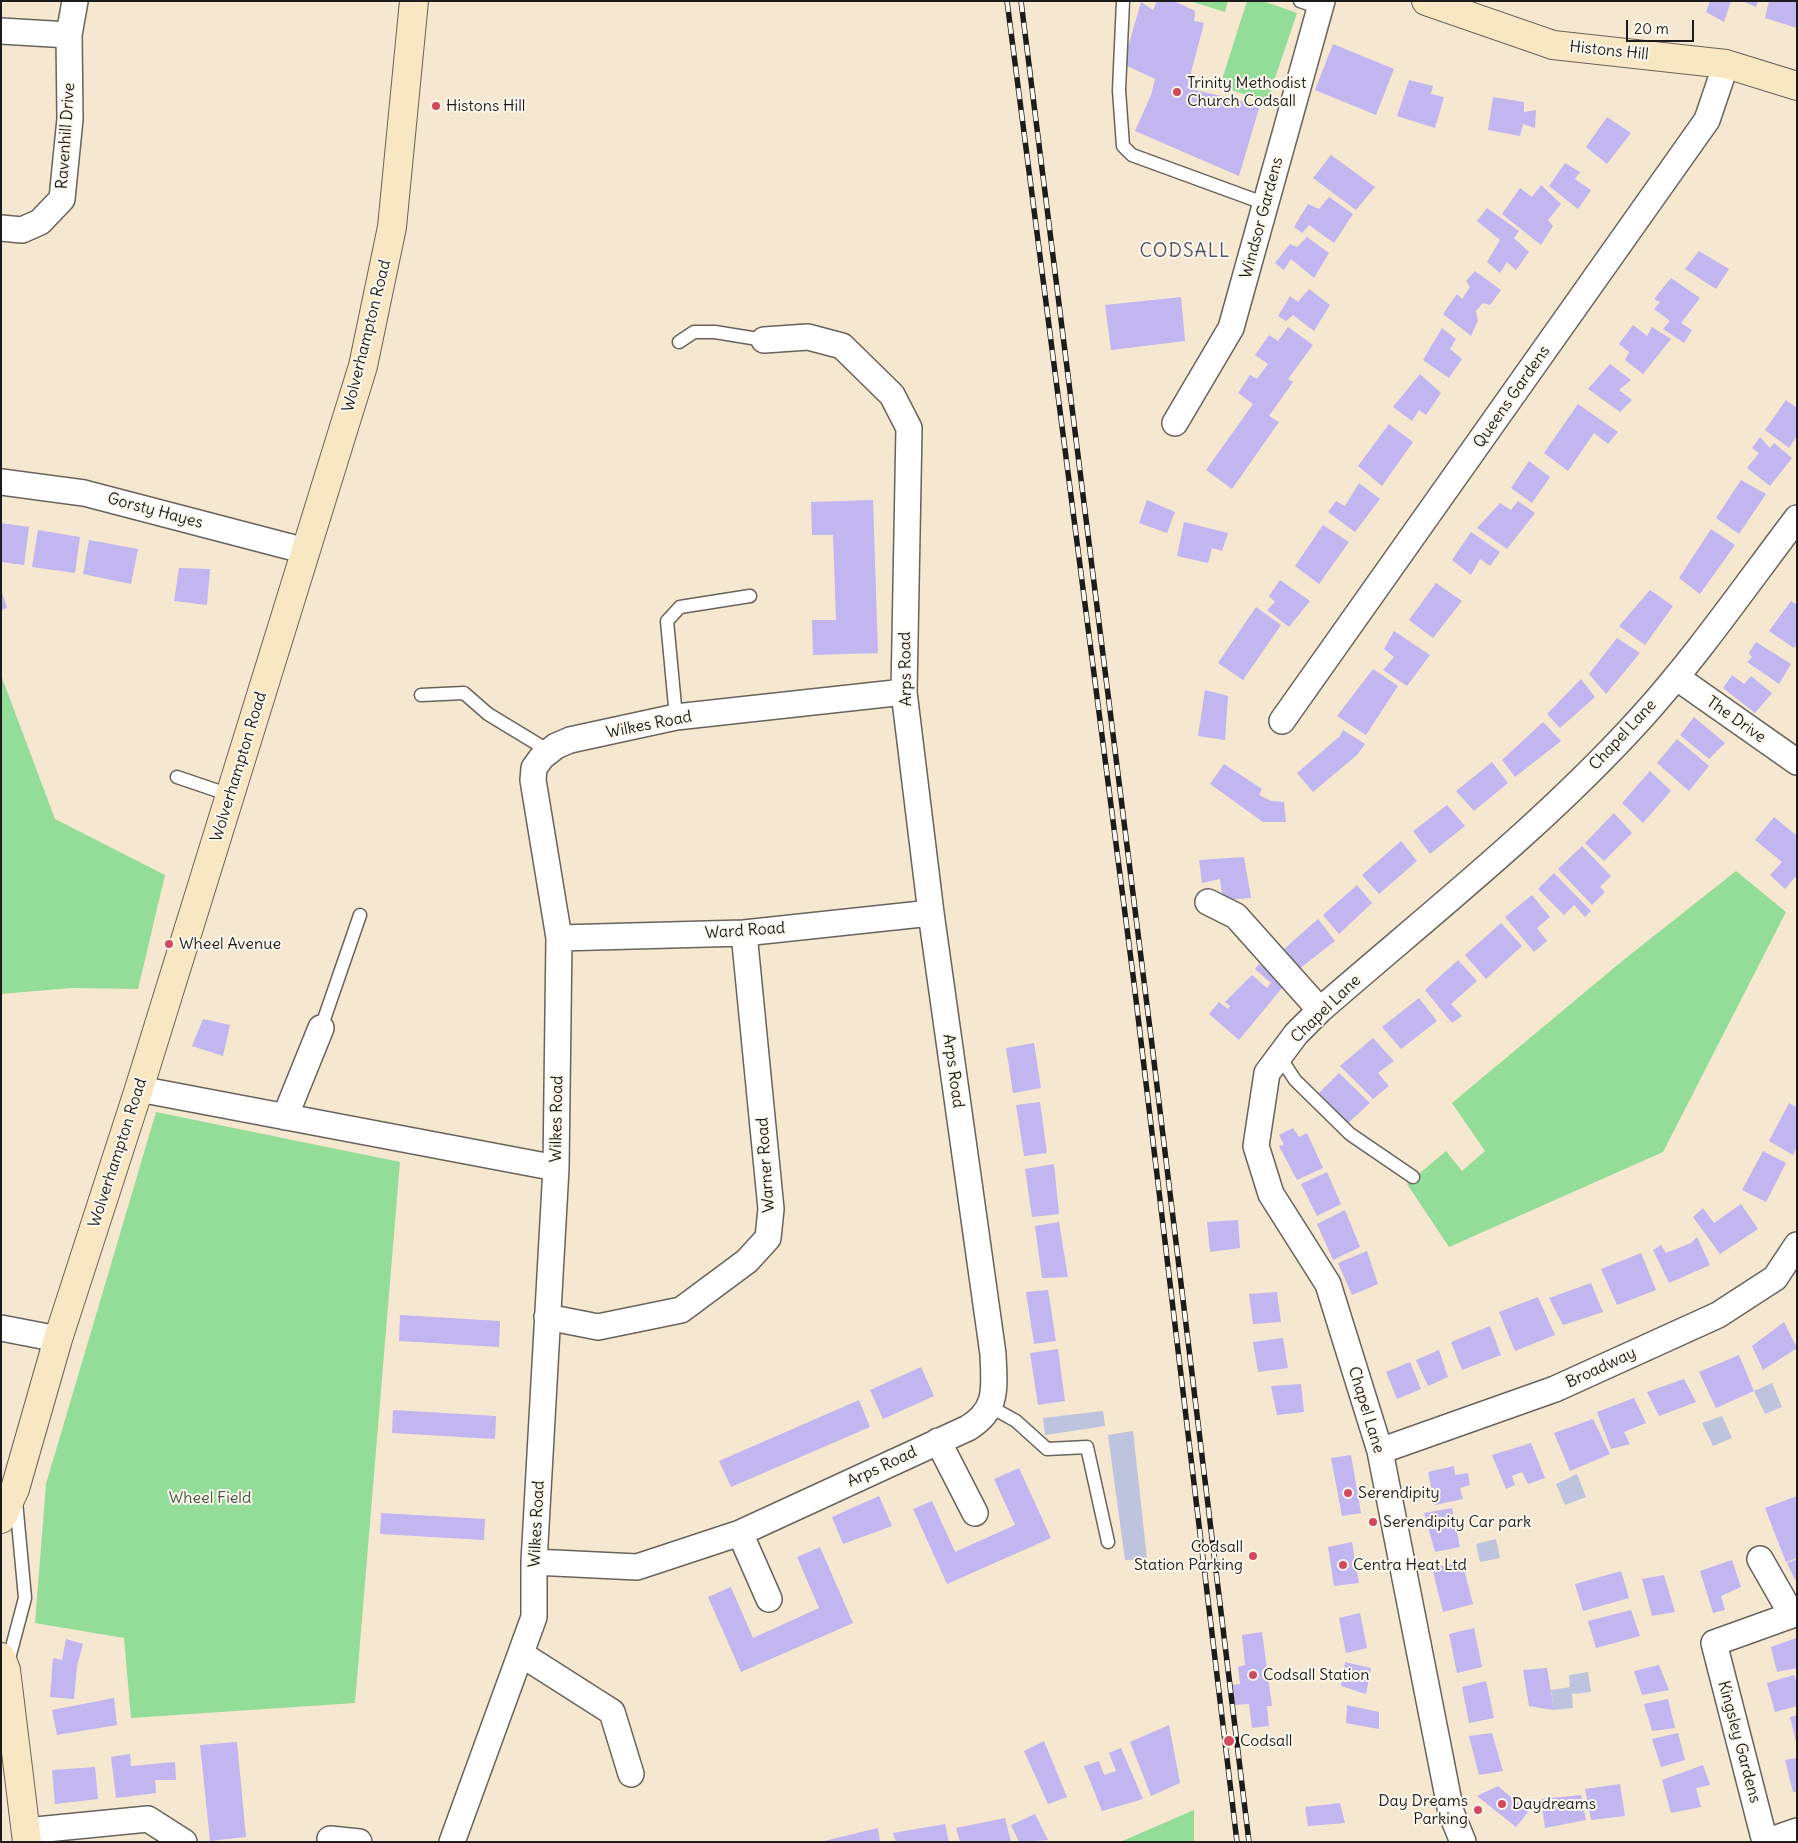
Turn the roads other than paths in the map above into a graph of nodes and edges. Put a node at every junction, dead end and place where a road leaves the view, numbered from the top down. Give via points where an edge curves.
1 (75, 1) edge
2 (414, 1) edge
3 (1123, 1) edge
4 (1426, 1) edge
5 (1314, 4) edge
6 (1, 31) edge
7 (69, 35) junction
8 (1726, 64) junction
9 (1797, 86) edge
10 (1266, 204) junction
11 (1, 228) edge
12 (764, 340) joint
13 (679, 342) dead end
14 (1175, 423) dead end
15 (1, 482) edge
16 (1797, 518) edge
17 (306, 551) junction
18 (750, 596) dead end
19 (1676, 677) junction
20 (904, 692) junction
21 (421, 695) dead end
22 (676, 718) junction
23 (1282, 721) dead end
24 (549, 751) junction
25 (1797, 762) edge
26 (177, 778) dead end
27 (230, 795) junction
28 (1208, 902) dead end
29 (931, 913) junction
30 (360, 915) dead end
31 (744, 933) junction
32 (559, 938) junction
33 (1320, 1010) junction
34 (321, 1028) joint
35 (1280, 1057) junction
36 (139, 1088) junction
37 (285, 1117) junction
38 (556, 1168) junction
39 (1413, 1177) dead end
40 (1797, 1245) edge
41 (547, 1317) junction
42 (1, 1328) edge
43 (58, 1339) junction
44 (989, 1406) junction
45 (938, 1441) junction
46 (1380, 1451) junction
47 (15, 1488) junction
48 (975, 1513) dead end
49 (1, 1519) edge
50 (740, 1533) junction
51 (1108, 1542) dead end
52 (1760, 1559) dead end
53 (534, 1562) junction
54 (768, 1599) dead end
55 (521, 1654) junction
56 (4, 1664) edge
57 (631, 1774) dead end
58 (1797, 1831) edge
59 (27, 1836) edge
60 (330, 1839) dead end
61 (184, 1842) edge
62 (359, 1842) edge
63 (452, 1842) edge
64 (1463, 1842) edge
65 (1765, 1842) edge

1 - 7 street, Ravenhill Drive
2 - 17 street, Wolverhampton Road via 392,228 363,366
3 - 10 lane via 1119,90 1123,146 1132,155
4 - 8 street, Histons Hill via 1553,45
5 - 10 street, Windsor Gardens
6 - 7 street
7 - 11 street, Ravenhill Drive via 70,119 62,199 40,222 22,230
8 - 9 street, Histons Hill
8 - 23 street, Queens Gardens via 1707,120
10 - 14 street, Windsor Gardens via 1231,328
12 - 13 lane via 694,332
12 - 20 street, Arps Road via 808,337 842,346 892,395 908,428
15 - 17 street, Gorsty Hayes via 84,493
16 - 19 street, Chapel Lane
17 - 27 street, Wolverhampton Road
18 - 22 lane via 680,607 667,621
19 - 25 street, The Drive
19 - 33 street, Chapel Lane via 1641,718 1543,818
20 - 22 street, Wilkes Road
20 - 29 street, Arps Road
21 - 24 lane via 464,693 488,714
22 - 24 street, Wilkes Road via 570,740
24 - 32 street, Wilkes Road via 534,768 533,780
26 - 27 lane
27 - 36 street, Wolverhampton Road
28 - 33 street via 1236,916
29 - 31 street, Ward Road
29 - 44 street, Arps Road via 993,1354 995,1396
30 - 34 lane
31 - 32 street, Ward Road
31 - 41 street, Warner Road via 771,1209 768,1238 747,1261 681,1310 598,1327
32 - 38 street, Wilkes Road
33 - 35 street, Chapel Lane via 1296,1034
34 - 37 street
35 - 39 lane via 1295,1080 1350,1134
35 - 46 street, Chapel Lane via 1267,1073 1256,1146 1270,1194 1328,1284
36 - 37 street
36 - 43 street, Wolverhampton Road
37 - 38 street
38 - 41 street, Wilkes Road
40 - 46 street, Broadway via 1775,1278 1718,1314 1555,1389
41 - 53 street, Wilkes Road
42 - 43 street
43 - 47 street, Wolverhampton Road
44 - 45 street, Arps Road via 981,1420
44 - 51 lane via 1016,1421 1047,1449 1087,1447
45 - 48 street
45 - 50 street, Arps Road
46 - 64 street, Chapel Lane via 1451,1812
47 - 49 street, Wolverhampton Road
47 - 56 lane via 25,1598
50 - 53 street, Arps Road via 636,1567
50 - 54 street
52 - 65 street, Kingsley Gardens via 1792,1615 1714,1643
53 - 55 street, Wilkes Road via 534,1616
55 - 57 street via 612,1712
55 - 63 street, Wilkes Road
56 - 59 street
58 - 65 street
59 - 61 street via 148,1819
60 - 62 street

